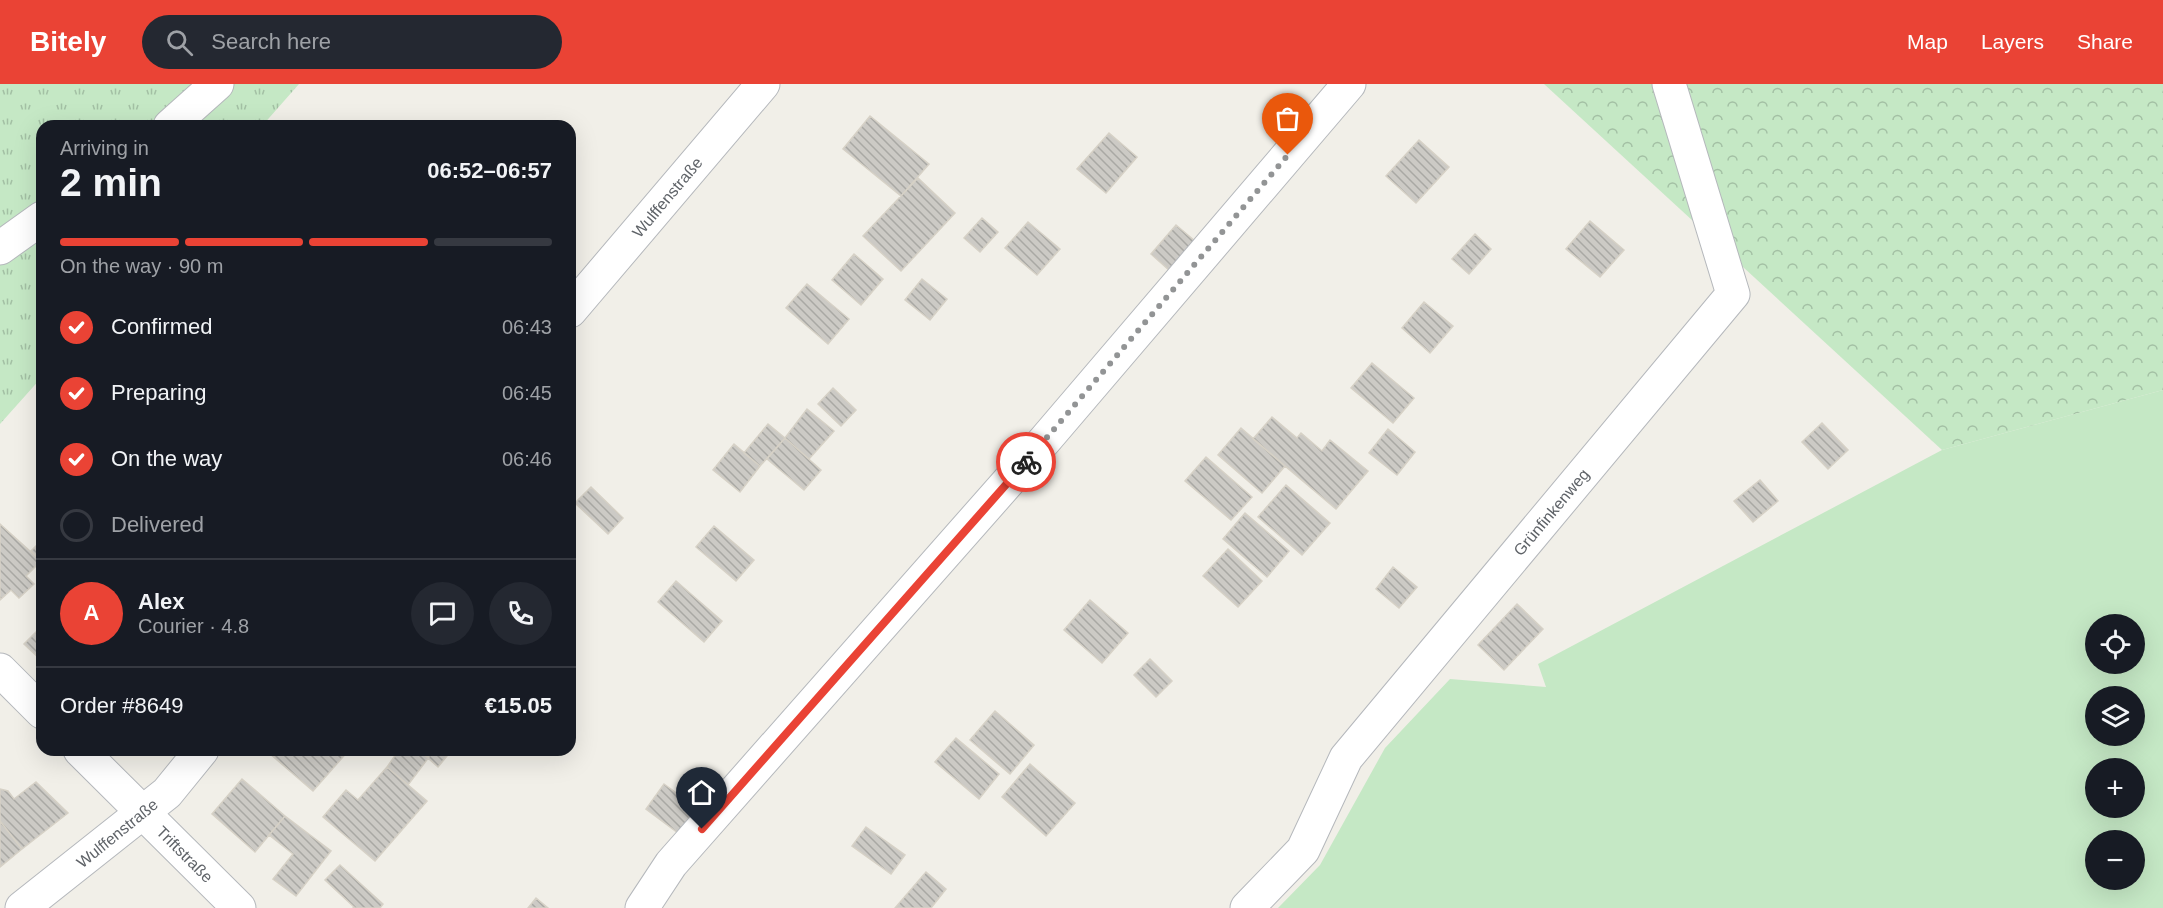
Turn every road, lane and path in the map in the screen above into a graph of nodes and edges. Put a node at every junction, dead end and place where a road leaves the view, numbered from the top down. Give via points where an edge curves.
1 (217, 84) edge
2 (764, 84) edge
3 (1349, 84) edge
4 (1669, 84) edge
5 (177, 120) edge
6 (36, 222) edge
7 (0, 248) edge
8 (576, 304) edge
9 (0, 670) edge
10 (36, 706) edge
11 (86, 756) edge
12 (197, 756) edge
13 (143, 813) junction
14 (22, 908) edge
15 (239, 908) edge
16 (642, 908) edge
17 (1247, 908) edge

1 - 5 street
2 - 8 street, Wulffenstraße
3 - 16 street via 1045,440 671,864
4 - 17 street, Grünfinkenweg via 1733,294 1346,758 1303,850
6 - 7 street
9 - 10 street
11 - 13 street, Triftstraße
12 - 13 street, Wulffenstraße via 167,793
13 - 14 street, Wulffenstraße
13 - 15 street, Triftstraße

